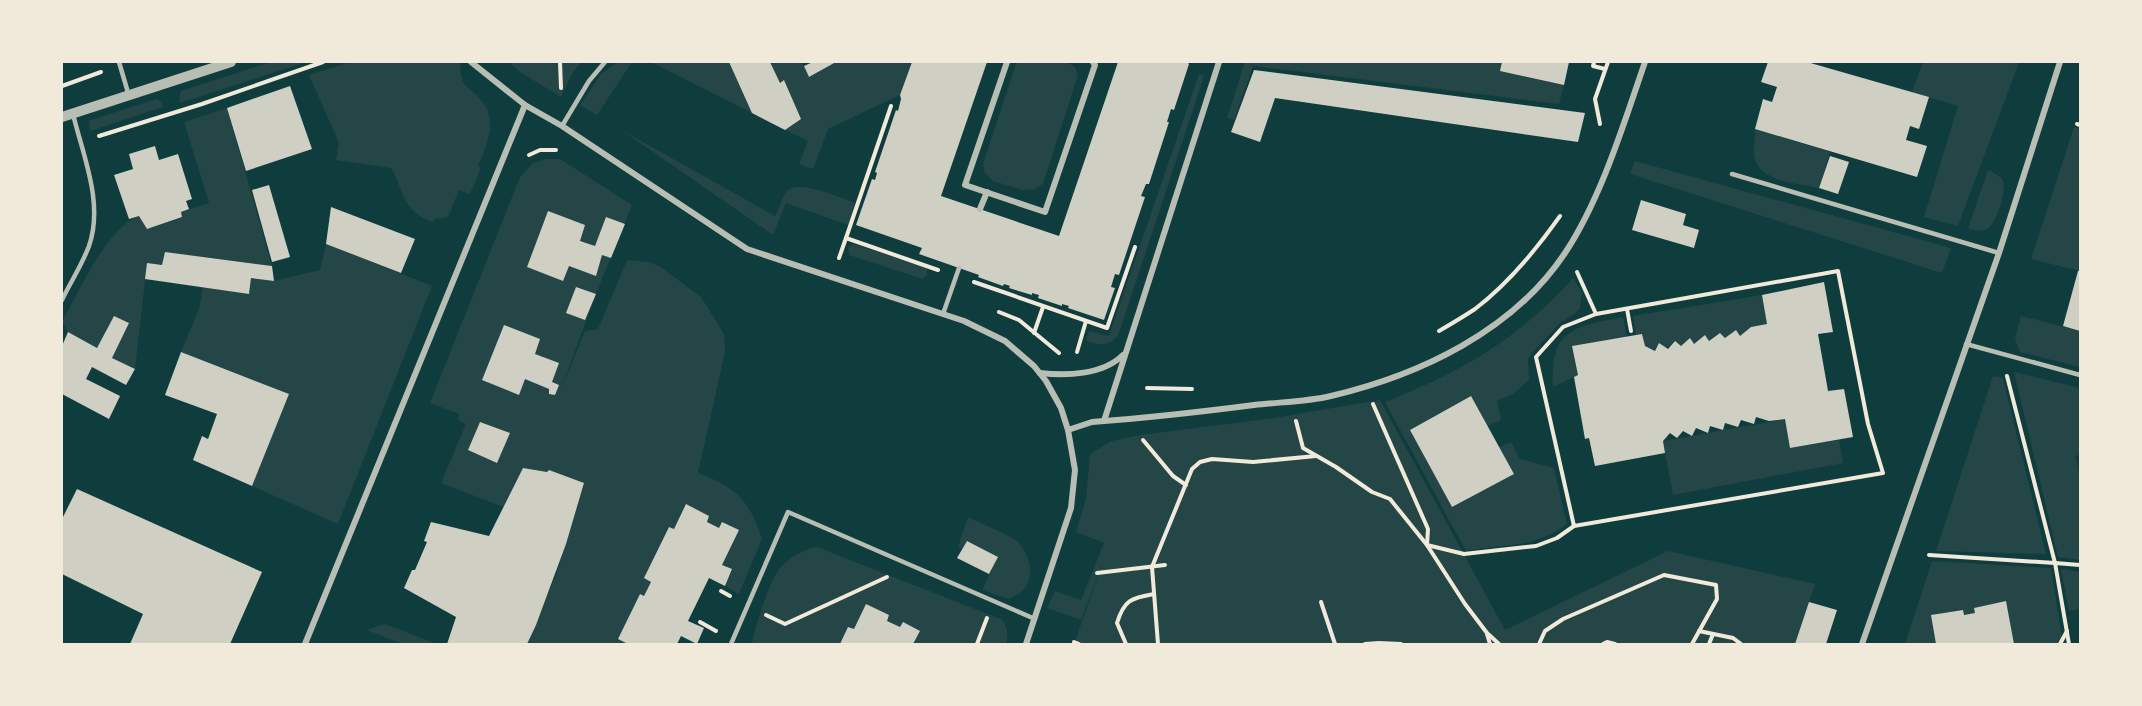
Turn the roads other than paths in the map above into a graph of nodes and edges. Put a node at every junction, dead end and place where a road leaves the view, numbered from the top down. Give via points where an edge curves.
1 (231, 62) edge
2 (471, 62) edge
3 (605, 62) edge
4 (1007, 62) edge
5 (1093, 62) edge
6 (1219, 62) edge
7 (1646, 62) edge
8 (2060, 62) edge
9 (119, 63) edge
10 (129, 96) junction
11 (525, 105) junction
12 (73, 114) junction
13 (62, 117) edge
14 (562, 126) junction
15 (1732, 174) dead end
16 (987, 192) junction
17 (980, 209) dead end
18 (1999, 253) junction
19 (959, 268) dead end
20 (62, 300) edge
21 (943, 314) junction
22 (1966, 344) junction
23 (1126, 352) junction
24 (1040, 373) junction
25 (2080, 375) edge
26 (1104, 421) junction
27 (1068, 430) junction
28 (1035, 619) junction
29 (305, 645) edge
30 (731, 645) edge
31 (1026, 645) edge
32 (1862, 645) edge

1 - 10 street
2 - 11 street
3 - 14 lane
4 - 16 street via 965,185
5 - 16 street via 1045,212
6 - 23 street
7 - 26 street via 1593,202 1564,255 1540,284 1486,332 1401,375 1328,397
8 - 18 street
9 - 10 lane
10 - 12 street
11 - 14 street
11 - 29 street
12 - 13 street
12 - 20 lane via 93,193 94,223 88,248
14 - 21 street via 747,249
15 - 18 lane
16 - 17 street
18 - 22 street
19 - 21 lane
21 - 24 street via 1005,341
22 - 25 lane
22 - 32 street
23 - 24 street via 1112,364 1091,370
23 - 26 street
24 - 27 street via 1055,396
26 - 27 street
27 - 28 street via 1075,470 1071,508
28 - 30 lane via 788,512
28 - 31 street

